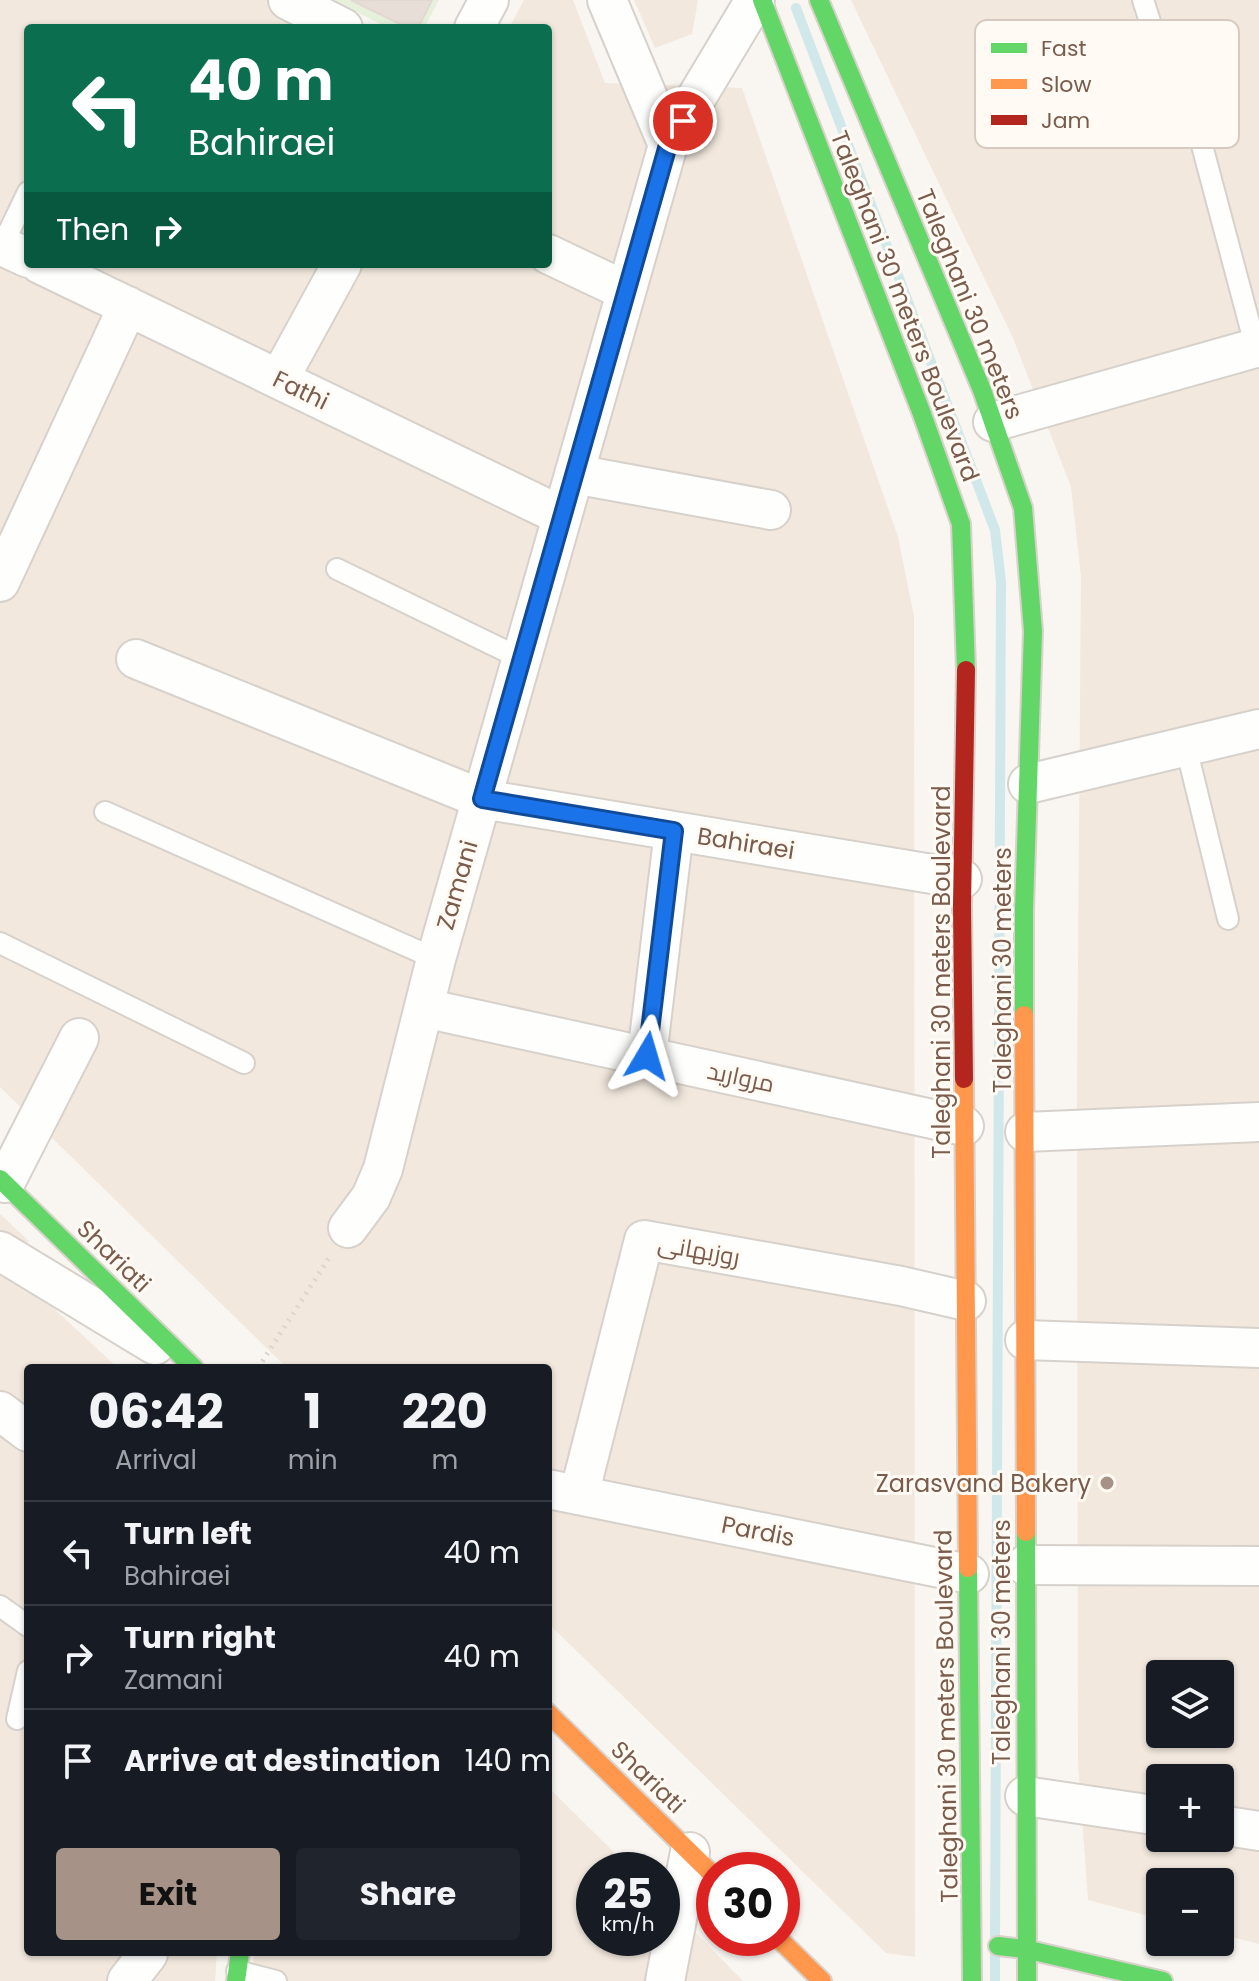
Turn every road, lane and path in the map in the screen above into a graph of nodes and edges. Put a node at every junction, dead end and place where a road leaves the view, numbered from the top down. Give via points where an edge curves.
1 (288, 0) edge
2 (489, 0) edge
3 (607, 0) edge
4 (755, 0) edge
5 (762, 0) edge
6 (819, 0) edge
7 (1143, 0) edge
8 (1149, 20) edge
9 (335, 24) edge
10 (476, 24) edge
11 (668, 145) junction
12 (1203, 148) edge
13 (24, 205) edge
14 (10, 249) edge
15 (552, 256) edge
16 (48, 268) edge
17 (340, 268) edge
18 (626, 291) junction
19 (128, 306) junction
20 (1258, 352) edge
21 (279, 379) junction
22 (993, 422) junction
23 (574, 474) junction
24 (771, 510) dead end
25 (562, 516) junction
26 (4, 565) edge
27 (337, 569) dead end
28 (136, 659) dead end
29 (522, 659) junction
30 (1259, 729) edge
31 (1186, 747) junction
32 (1028, 784) junction
33 (482, 799) junction
34 (105, 812) dead end
35 (674, 831) junction
36 (962, 879) junction
37 (1228, 919) dead end
38 (0, 943) edge
39 (436, 959) junction
40 (424, 1008) junction
41 (79, 1038) dead end
42 (647, 1056) junction
43 (244, 1063) dead end
44 (1259, 1122) edge
45 (964, 1126) junction
46 (1025, 1132) junction
47 (2, 1181) edge
48 (348, 1228) joint
49 (0, 1251) edge
50 (966, 1301) junction
51 (1025, 1340) junction
52 (1259, 1348) edge
53 (186, 1364) edge
54 (189, 1364) edge
55 (261, 1364) edge
56 (0, 1411) edge
57 (24, 1429) edge
58 (563, 1492) edge
59 (1025, 1565) junction
60 (1259, 1566) edge
61 (969, 1574) junction
62 (0, 1606) edge
63 (24, 1623) edge
64 (24, 1688) edge
65 (552, 1717) edge
66 (17, 1719) dead end
67 (1025, 1796) junction
68 (1146, 1814) edge
69 (1234, 1827) edge
70 (1259, 1831) edge
71 (696, 1858) edge
72 (696, 1883) edge
73 (972, 1943) junction
74 (1025, 1949) junction
75 (796, 1956) edge
76 (238, 1968) edge
77 (970, 1979) edge
78 (276, 1981) edge
79 (665, 1981) edge
80 (822, 1981) edge
81 (1027, 1981) edge
82 (1163, 1981) edge

1 - 9 street
2 - 10 street
3 - 11 street
4 - 11 street, Zamani
5 - 36 main road, Taleghani 30 meters Boulevard via 961,524 967,636
6 - 22 main road, Taleghani 30 meters
7 - 8 lane
11 - 18 street, Zamani
12 - 20 lane
13 - 14 lane
15 - 18 street
16 - 19 street, Fathi
17 - 21 street
18 - 23 street, Zamani
19 - 21 street, Fathi
19 - 26 street
20 - 22 street
21 - 25 street, Fathi
22 - 32 main road, Taleghani 30 meters via 1023,508 1033,631
23 - 24 street
23 - 25 street, Zamani
25 - 29 street, Zamani
27 - 29 lane
28 - 33 street, Bahiraei
29 - 33 street, Zamani
30 - 31 street
31 - 32 street
31 - 37 lane
32 - 46 main road, Taleghani 30 meters
33 - 35 street, Bahiraei
33 - 39 street, Zamani
34 - 39 lane
35 - 36 street, Bahiraei
35 - 42 street
36 - 45 main road, Taleghani 30 meters Boulevard
38 - 43 lane
39 - 40 street, Zamani
40 - 42 street, مروارید
40 - 48 street, Zamani via 383,1169
41 - 47 street
42 - 45 street, مروارید
44 - 46 street
45 - 50 main road, Taleghani 30 meters Boulevard
46 - 51 main road, Taleghani 30 meters
47 - 54 main road, Shariati
48 - 55 path
49 - 53 street
50 - 58 street, روزبهانی via 644,1240
50 - 61 main road, Taleghani 30 meters Boulevard
51 - 52 street
51 - 59 main road, Taleghani 30 meters
56 - 57 street
58 - 61 street, Pardis
59 - 60 street
59 - 67 main road, Taleghani 30 meters
61 - 73 main road, Taleghani 30 meters Boulevard
62 - 63 lane
64 - 66 lane
65 - 71 main road, Shariati
67 - 68 street
67 - 74 main road, Taleghani 30 meters
69 - 70 street
72 - 79 street
73 - 74 main road
73 - 77 main road, Taleghani 30 meters Boulevard
74 - 81 main road, Taleghani 30 meters
74 - 82 main road
75 - 80 main road
76 - 78 lane

